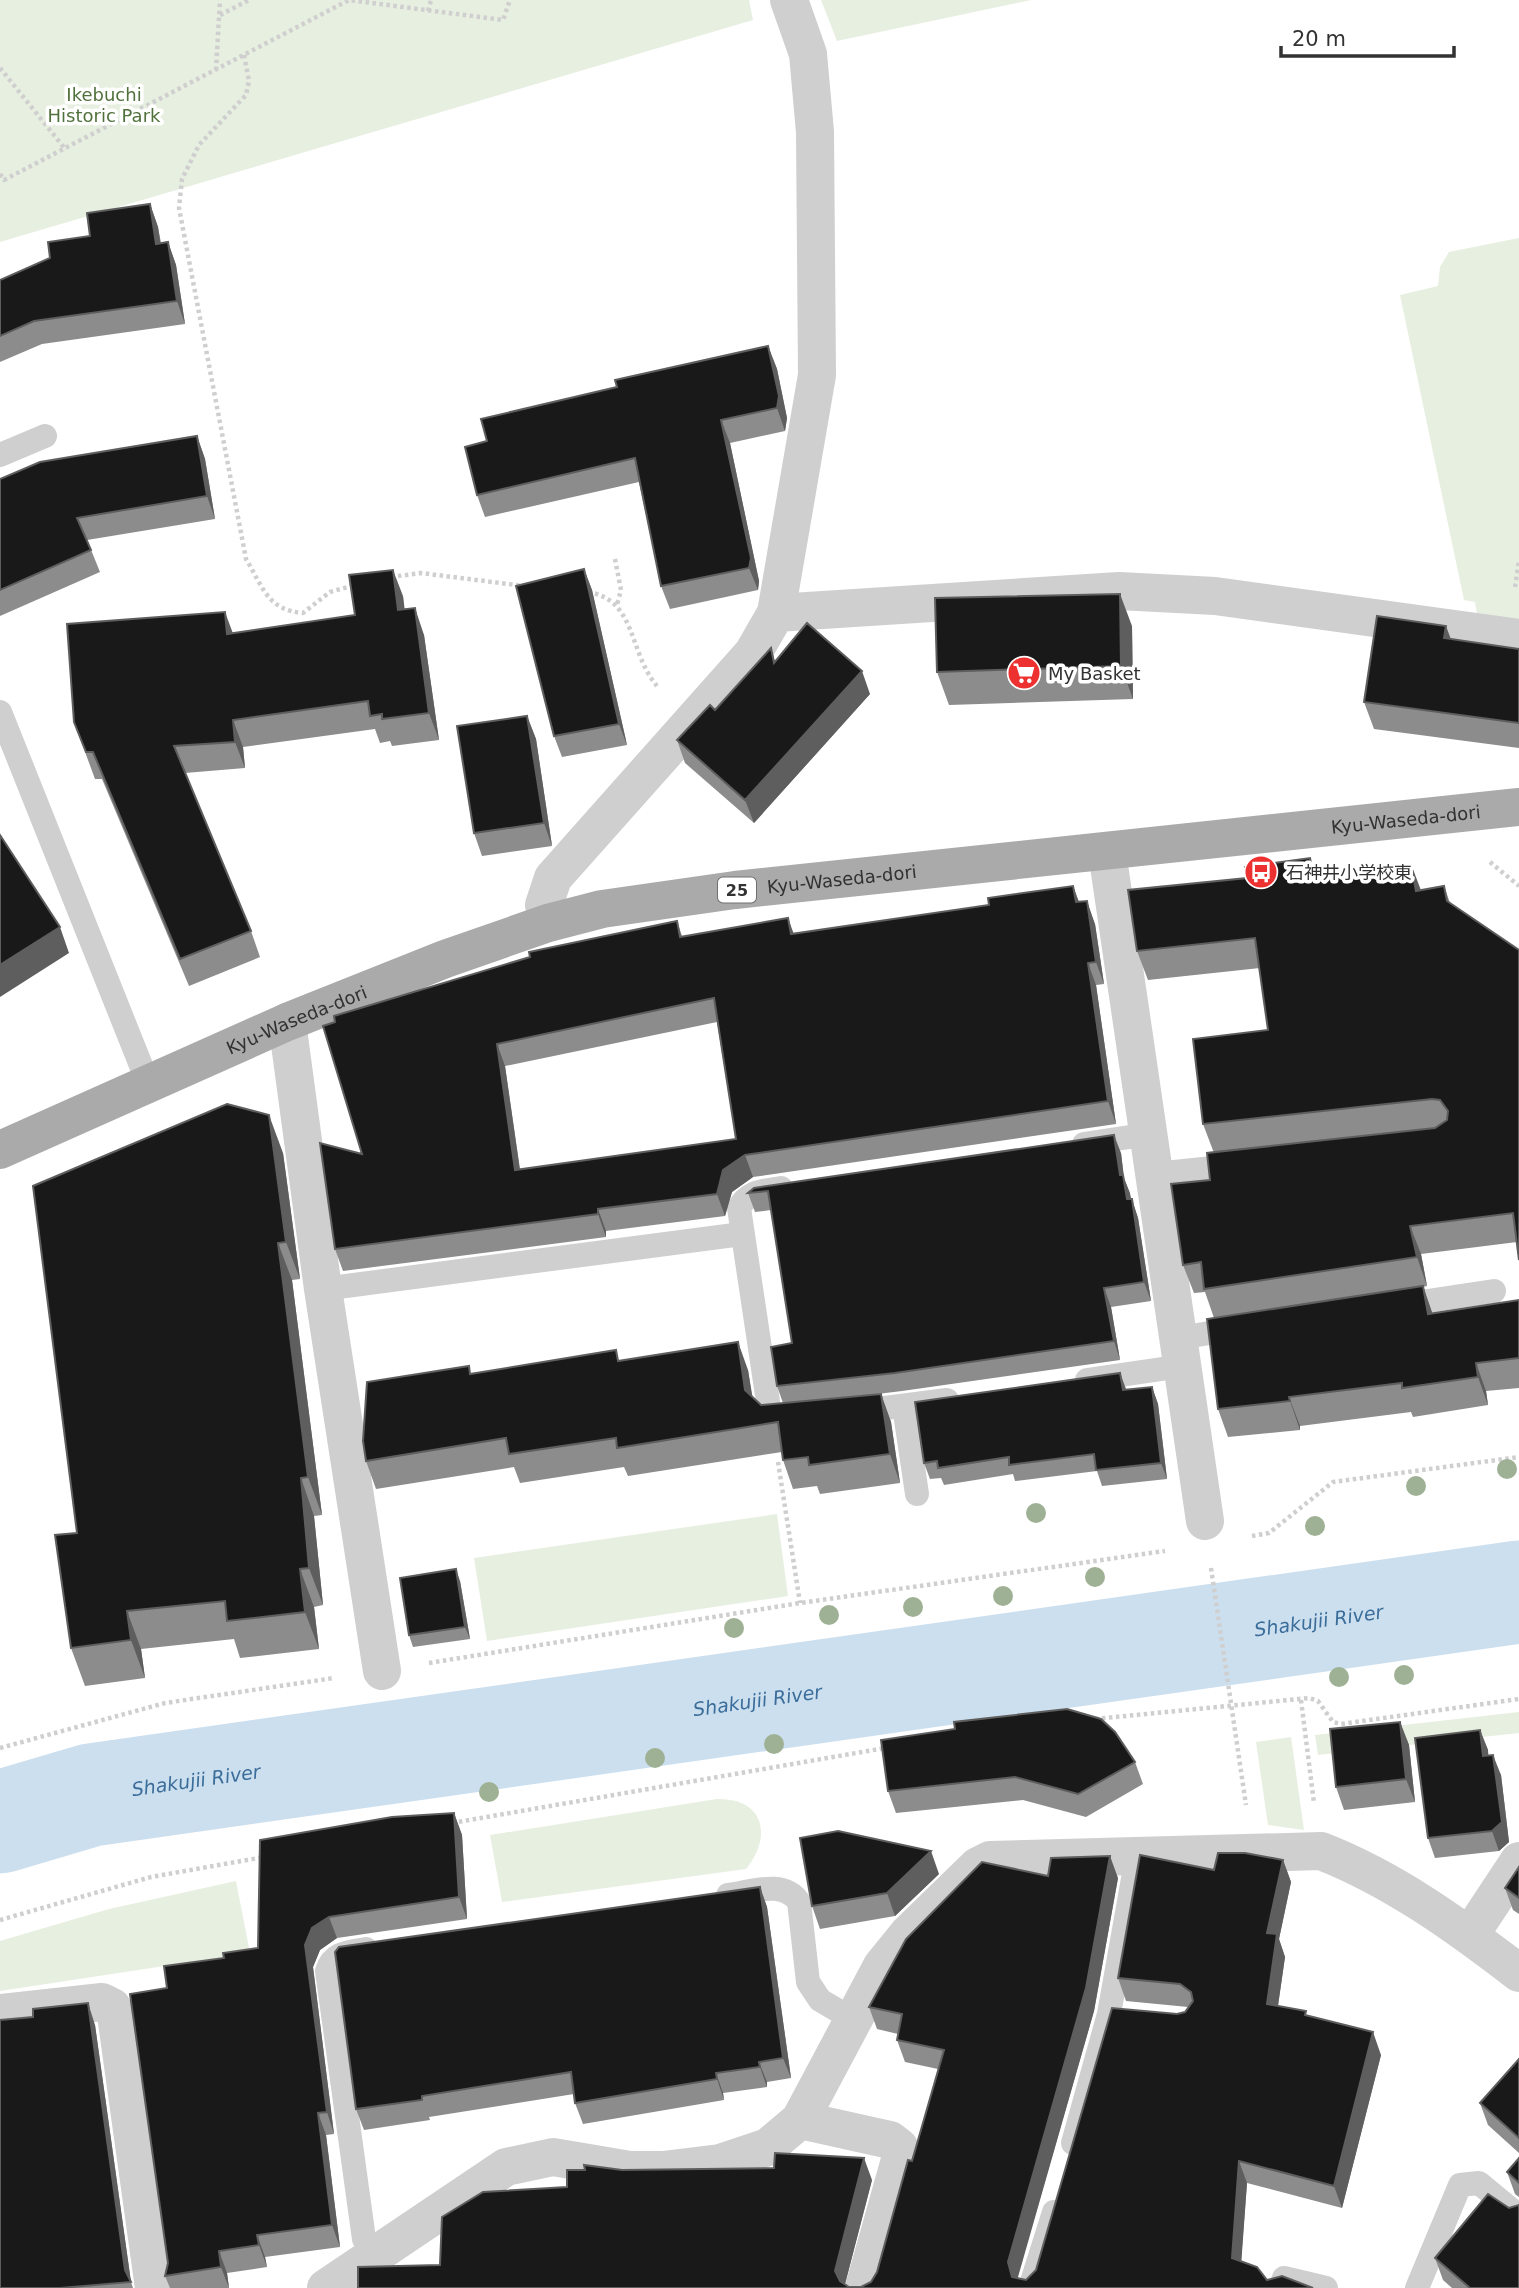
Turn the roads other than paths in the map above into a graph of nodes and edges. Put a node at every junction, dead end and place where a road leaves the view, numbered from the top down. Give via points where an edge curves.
1 (789, 0) edge
2 (45, 436) dead end
3 (0, 455) edge
4 (776, 613) junction
5 (1519, 638) edge
6 (0, 712) edge
7 (1519, 807) edge
8 (1107, 852) junction
9 (548, 923) junction
10 (287, 1022) junction
11 (148, 1083) junction
12 (1149, 1134) junction
13 (1054, 1148) edge
14 (0, 1150) edge
15 (1265, 1162) edge
16 (1155, 1174) junction
17 (809, 1184) edge
18 (742, 1234) junction
19 (323, 1289) junction
20 (1494, 1291) dead end
21 (1370, 1309) edge
22 (1261, 1325) edge
23 (1180, 1352) junction
24 (1063, 1383) edge
25 (970, 1396) edge
26 (904, 1406) junction
27 (836, 1415) edge
28 (809, 1418) edge
29 (917, 1494) dead end
30 (1205, 1521) dead end
31 (382, 1671) road end
32 (1137, 1856) junction
33 (1519, 1861) edge
34 (700, 1899) edge
35 (1470, 1935) junction
36 (393, 1945) edge
37 (1519, 1973) edge
38 (0, 2013) edge
39 (1109, 2014) junction
40 (1134, 2016) edge
41 (852, 2019) junction
42 (800, 2120) junction
43 (1066, 2169) edge
44 (1059, 2195) edge
45 (1519, 2216) edge
46 (374, 2259) junction
47 (154, 2288) edge
48 (326, 2288) edge
49 (864, 2288) edge
50 (1030, 2288) edge
51 (1280, 2288) edge
52 (1326, 2288) edge
53 (1417, 2288) edge

1 - 4 street via 808,54 814,132 817,375
2 - 3 lane
4 - 5 street via 1119,591 1215,596
4 - 9 street via 753,653 553,878 544,905
6 - 11 lane
7 - 8 main road, Kyu-Waseda-dori / 25
8 - 9 main road, Kyu-Waseda-dori / 25 via 735,890 601,909
8 - 12 street
9 - 10 main road, Kyu-Waseda-dori / 25
10 - 11 main road, Kyu-Waseda-dori / 25
10 - 19 street
11 - 14 main road, Kyu-Waseda-dori / 25
12 - 13 lane
12 - 16 street
15 - 16 lane
16 - 23 street
17 - 18 lane via 754,1192 744,1198 738,1208
18 - 19 lane
18 - 28 lane via 770,1415 782,1422
19 - 31 street
20 - 21 lane
22 - 23 lane
23 - 24 lane
23 - 30 street
25 - 26 lane
26 - 27 lane
26 - 29 lane
32 - 35 street via 1321,1851 1362,1867
32 - 39 lane
32 - 41 street via 1010,1857 978,1866 894,1949
33 - 35 street
34 - 41 lane via 780,1888 792,1891 799,1902 808,1982 820,2000
35 - 37 street
36 - 46 lane via 340,1953 327,1971 364,2239
38 - 47 street via 102,2002 112,2007
39 - 40 lane
39 - 43 lane
41 - 42 street
42 - 46 street via 768,2147 720,2163 630,2170 553,2157 506,2167
42 - 49 street via 890,2140 899,2147 900,2160
44 - 50 lane
45 - 53 lane via 1479,2183 1460,2185
46 - 48 street
51 - 52 lane via 1284,2278 1293,2278

